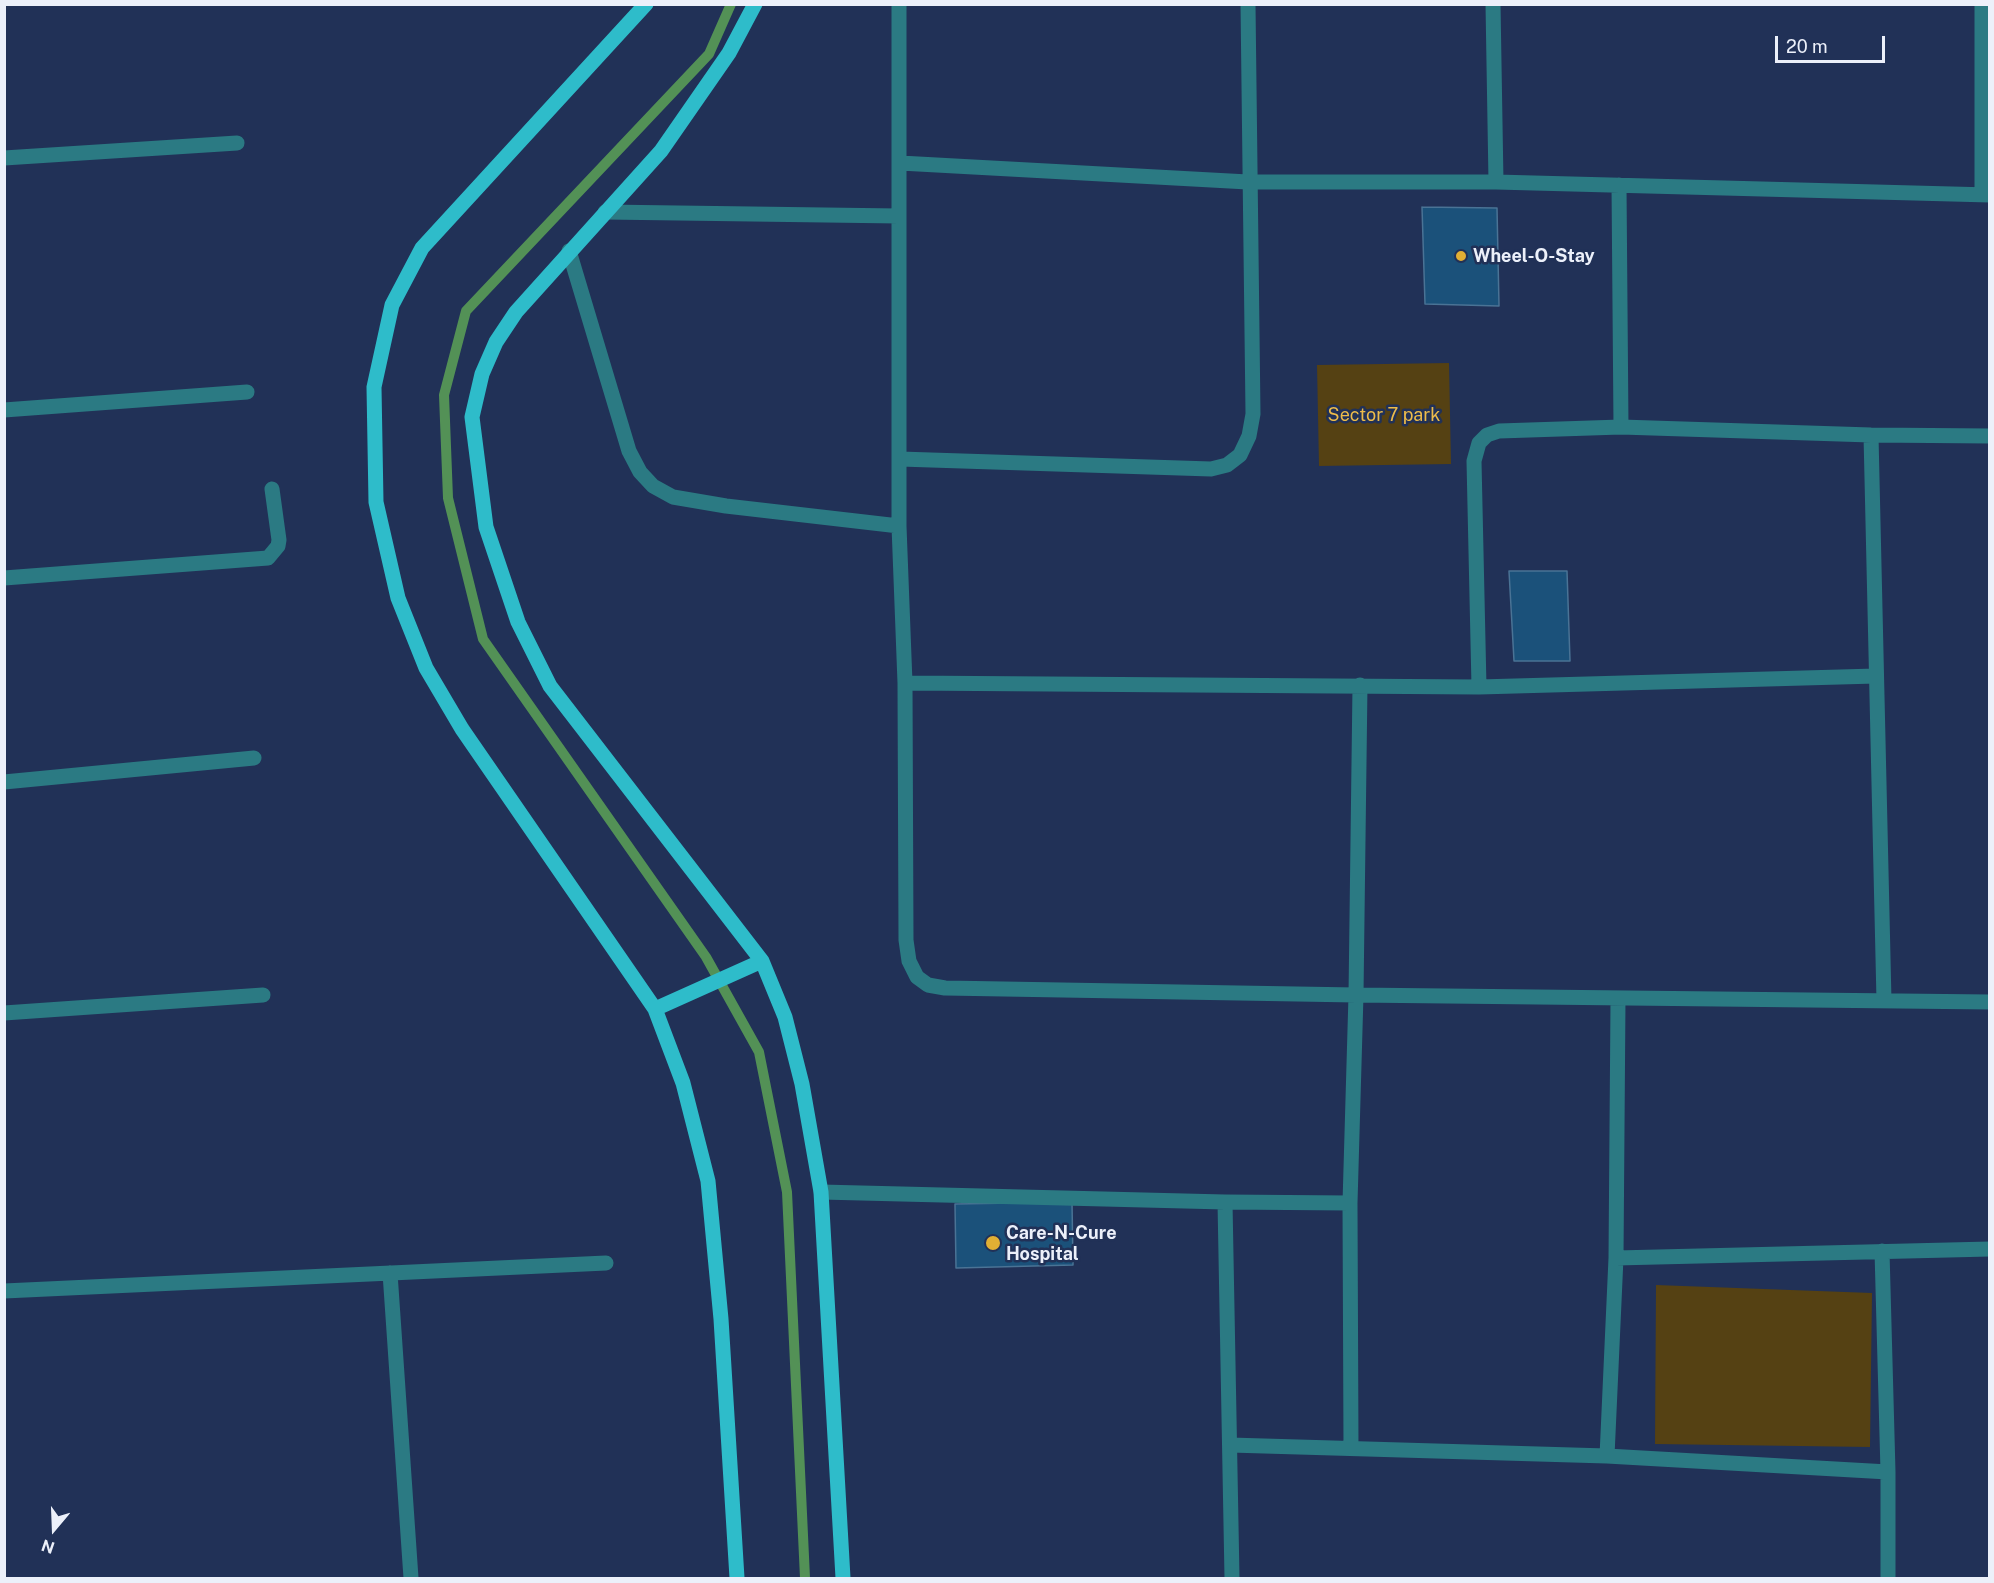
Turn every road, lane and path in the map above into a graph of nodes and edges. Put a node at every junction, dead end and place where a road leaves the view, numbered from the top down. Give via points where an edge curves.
1 (646, 4) edge
2 (755, 4) edge
3 (899, 4) edge
4 (1248, 4) edge
5 (1493, 4) edge
6 (1982, 4) edge
7 (237, 142) dead end
8 (4, 158) edge
9 (900, 163) junction
10 (1248, 182) junction
11 (1496, 182) junction
12 (1619, 184) junction
13 (1986, 195) edge
14 (605, 212) junction
15 (899, 216) junction
16 (569, 251) junction
17 (247, 392) dead end
18 (4, 410) edge
19 (1621, 427) junction
20 (1871, 435) junction
21 (1989, 436) edge
22 (900, 459) junction
23 (272, 489) dead end
24 (899, 526) junction
25 (4, 578) edge
26 (1876, 676) junction
27 (905, 683) junction
28 (1360, 685) junction
29 (1479, 687) junction
30 (254, 758) dead end
31 (4, 782) edge
32 (762, 961) junction
33 (263, 995) dead end
34 (1356, 995) junction
35 (1618, 1000) junction
36 (1884, 1001) junction
37 (1989, 1002) edge
38 (655, 1009) junction
39 (4, 1013) edge
40 (821, 1192) junction
41 (1225, 1203) junction
42 (1350, 1203) junction
43 (1989, 1248) edge
44 (1882, 1251) junction
45 (1616, 1258) junction
46 (606, 1263) dead end
47 (390, 1273) junction
48 (4, 1291) edge
49 (1230, 1445) junction
50 (1351, 1448) junction
51 (1608, 1456) junction
52 (1888, 1472) junction
53 (411, 1578) edge
54 (737, 1578) edge
55 (843, 1578) edge
56 (1232, 1578) edge
57 (1888, 1578) edge

1 - 38 main road via 422,248 392,305 374,387 372,434 378,512 398,598 426,668 462,729
2 - 14 main road via 729,53 661,151
3 - 9 street
4 - 10 street
5 - 11 street
6 - 13 street
7 - 8 street
9 - 10 street
9 - 15 street
10 - 11 street
10 - 22 street via 1253,414 1240,455 1227,465 1211,469
11 - 12 street
12 - 13 street
12 - 19 street
14 - 15 street
14 - 16 main road
15 - 22 street
16 - 24 street via 628,451 653,486 673,497 726,506
16 - 32 main road via 516,312 496,342 482,374 472,417 486,527 518,622 550,686
17 - 18 street
19 - 20 street
19 - 29 street via 1499,431 1479,443 1474,461
20 - 21 street
20 - 26 street
22 - 24 street
23 - 25 street via 279,540 267,558
24 - 27 street
26 - 29 street
26 - 36 street
27 - 28 street
27 - 34 street via 906,940 917,978 945,988
28 - 29 street
28 - 34 street
30 - 31 street
32 - 38 main road
32 - 40 main road via 785,1017 802,1084
33 - 39 street
34 - 35 street
34 - 42 street
35 - 36 street
35 - 45 street
36 - 37 street
38 - 54 main road via 683,1083 708,1181
40 - 41 street
40 - 55 main road
41 - 42 street
41 - 49 street
42 - 50 street
43 - 44 street
44 - 45 street
44 - 52 street
45 - 51 street
46 - 47 street
47 - 48 street
47 - 53 street
49 - 50 street
49 - 56 street
50 - 51 street
51 - 52 street
52 - 57 street

